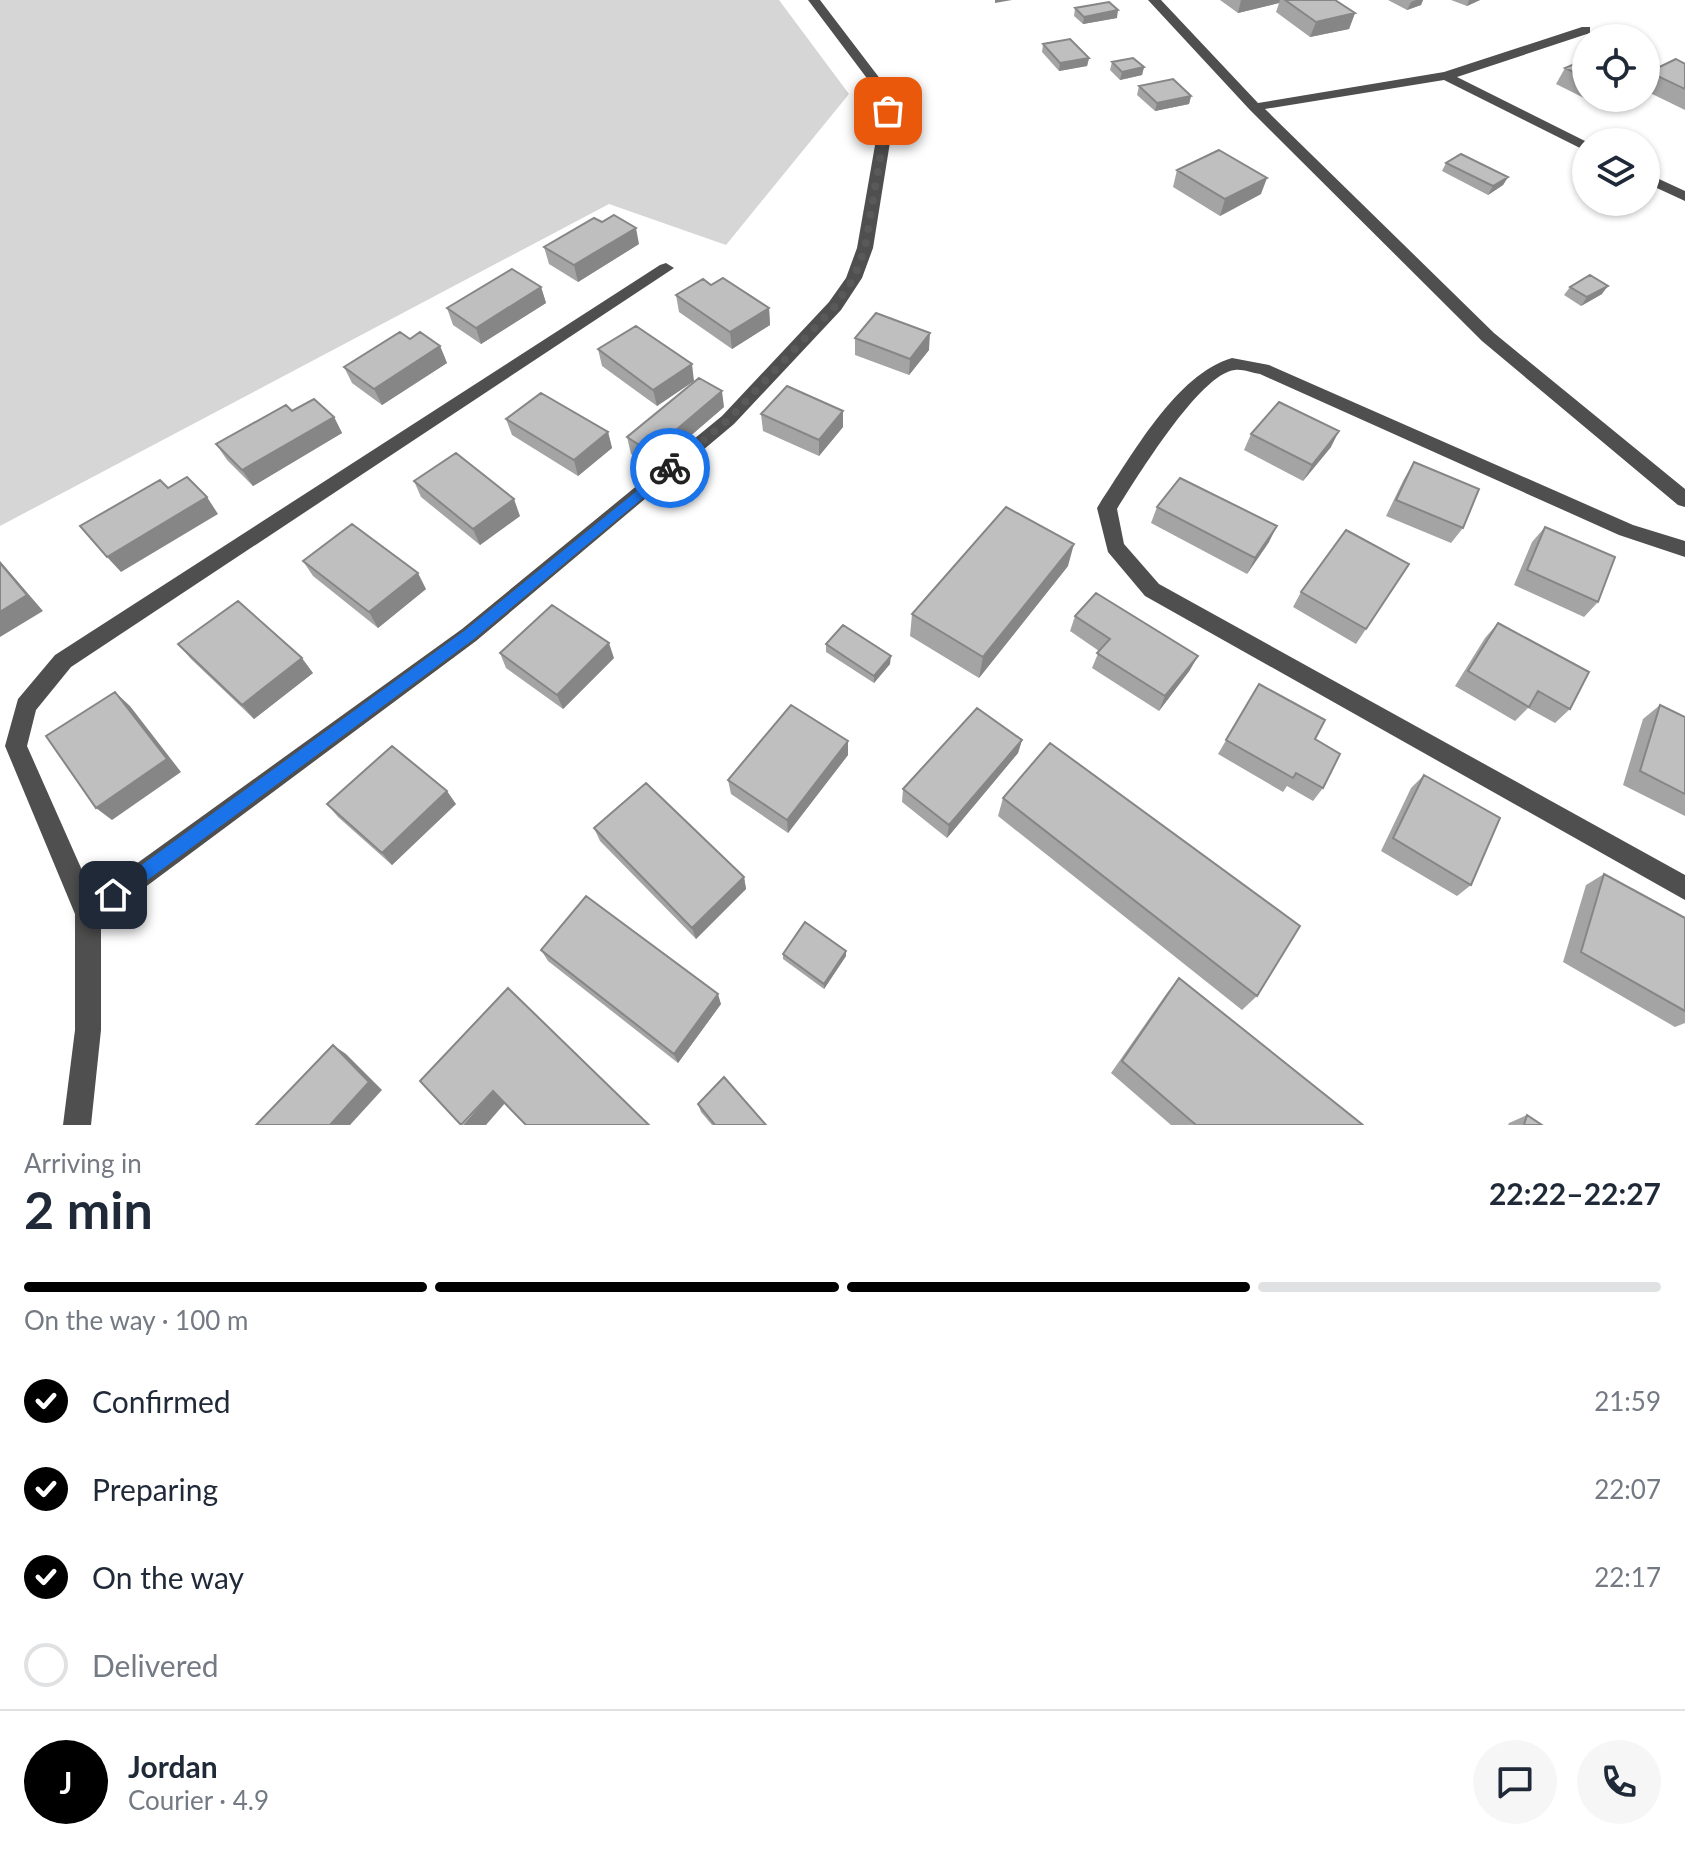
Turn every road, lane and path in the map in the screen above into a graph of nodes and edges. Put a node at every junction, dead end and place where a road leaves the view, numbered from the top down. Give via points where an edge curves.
1 (814, 0) edge
2 (1154, 0) edge
3 (1572, 35) edge
4 (1446, 76) junction
5 (1255, 107) junction
6 (1572, 140) edge
7 (1660, 184) edge
8 (1685, 197) edge
9 (666, 268) dead end
10 (1685, 500) edge
11 (1685, 549) edge
12 (1685, 888) edge
13 (88, 914) junction
14 (77, 1125) edge

1 - 13 street via 875,80 888,111 865,248 854,278 835,306 728,420 469,635
2 - 5 street
3 - 4 street
4 - 5 street
4 - 6 street
5 - 10 street via 1488,337
7 - 8 street
9 - 13 street via 63,661 26,706 16,746
11 - 12 street via 1626,530 1263,369 1232,364 1210,374 1178,407 1107,508 1115,547 1152,590
13 - 14 street via 88,1030

